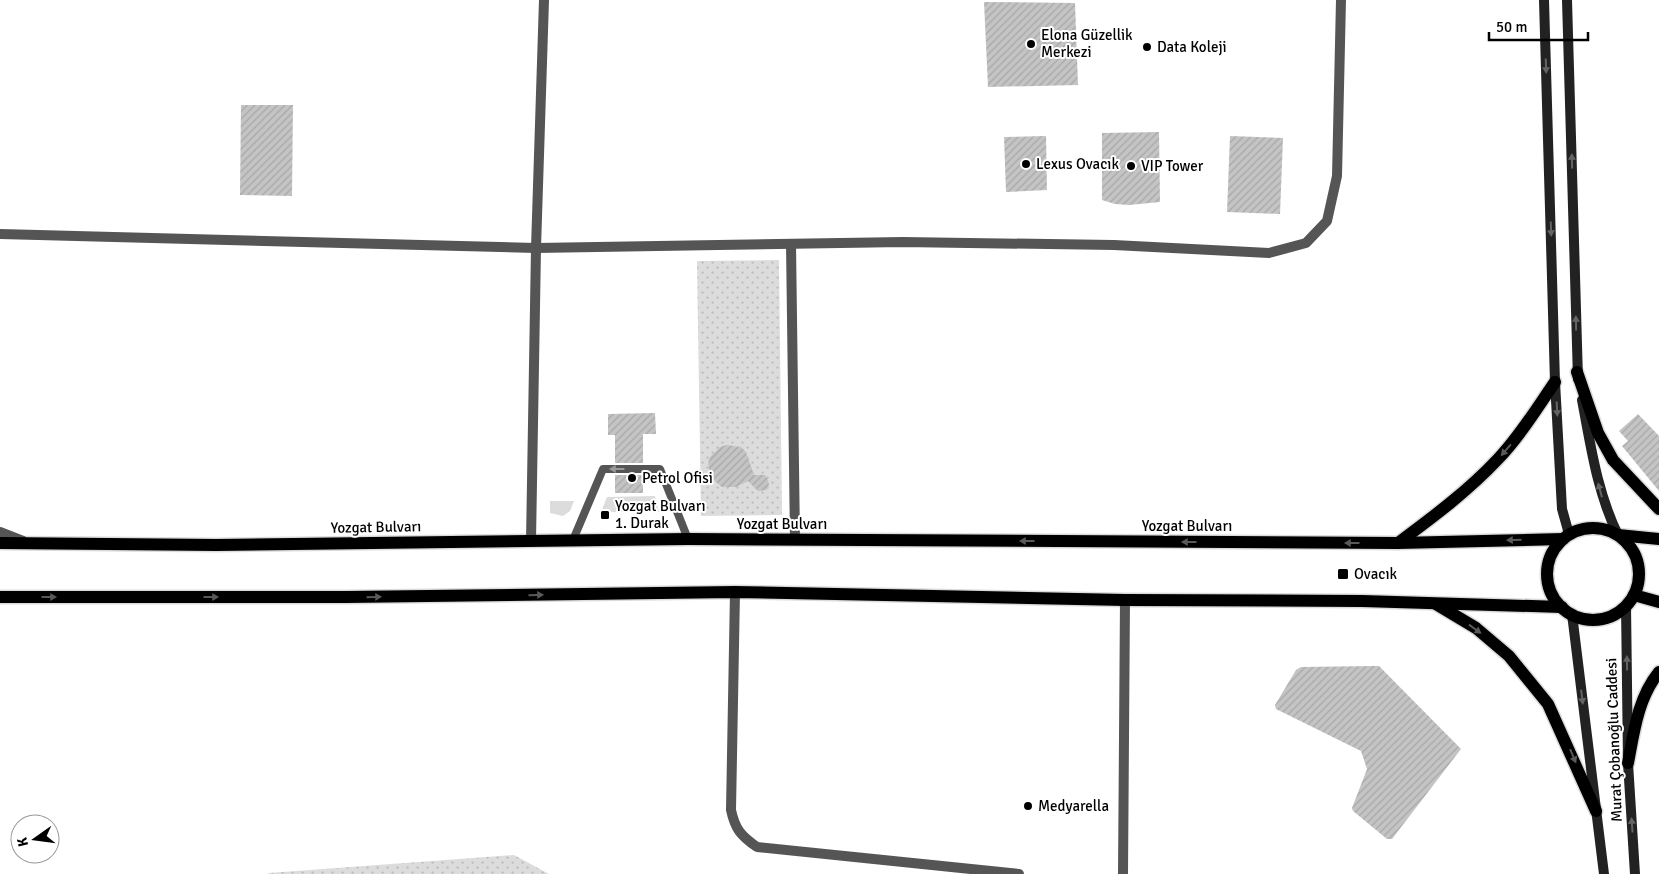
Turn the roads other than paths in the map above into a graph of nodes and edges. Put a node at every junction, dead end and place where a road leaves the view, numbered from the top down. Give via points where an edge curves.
1 (544, 0) edge
2 (1341, 0) edge
3 (1544, 0) edge
4 (1567, 0) edge
5 (0, 234) edge
6 (791, 244) junction
7 (536, 248) junction
8 (1577, 372) junction
9 (1555, 382) junction
10 (1659, 509) edge
11 (0, 532) edge
12 (1618, 535) junction
13 (1566, 536) junction
14 (1659, 538) edge
15 (688, 539) junction
16 (573, 540) junction
17 (795, 540) junction
18 (531, 541) junction
19 (0, 543) edge
20 (28, 543) junction
21 (1398, 543) junction
22 (735, 592) junction
23 (0, 597) edge
24 (1125, 600) junction
25 (1630, 600) junction
26 (1659, 602) edge
27 (1434, 603) junction
28 (1567, 610) junction
29 (1659, 672) edge
30 (1628, 763) junction
31 (1596, 811) junction
32 (1019, 874) edge
33 (1123, 874) edge
34 (1604, 874) edge
35 (1635, 874) edge

1 - 7 street
2 - 6 street via 1337,176 1327,221 1306,243 1269,253 1114,245
3 -> 9 main road
8 -> 4 main road
5 - 7 street
6 - 7 street
6 - 17 street
7 - 18 street
8 - 10 main road via 1598,433 1613,460
12 -> 8 main road via 1604,508
9 -> 13 main road
9 -> 21 main road via 1498,459 1444,508
11 - 20 street
12 - 13 main road via 1592,527
12 - 14 main road
12 - 25 main road via 1632,550 1638,564 1638,580
13 -> 21 main road, Yozgat Bulvarı
13 - 28 main road via 1550,558 1547,574 1550,590
15 - 16 main road, Yozgat Bulvarı
15 -> 16 lane via 660,469 603,468
15 - 17 main road, Yozgat Bulvarı
16 - 18 main road, Yozgat Bulvarı
21 -> 17 main road, Yozgat Bulvarı
18 - 20 main road, Yozgat Bulvarı via 216,545
19 - 20 main road, Yozgat Bulvarı
23 -> 22 main road
22 - 24 main road
22 - 32 street via 731,810 734,826 743,838 757,847
24 - 27 main road
24 - 33 street
25 - 26 main road
25 - 28 main road via 1619,611 1603,618 1586,619
30 -> 25 main road, Murat Çobanoğlu Caddesi
27 - 28 main road
27 -> 31 main road via 1476,628 1509,656 1548,704
28 -> 31 main road, Murat Çobanoğlu Caddesi
29 - 30 main road via 1651,682 1638,713
35 -> 30 main road, Murat Çobanoğlu Caddesi
31 - 34 main road, Murat Çobanoğlu Caddesi

